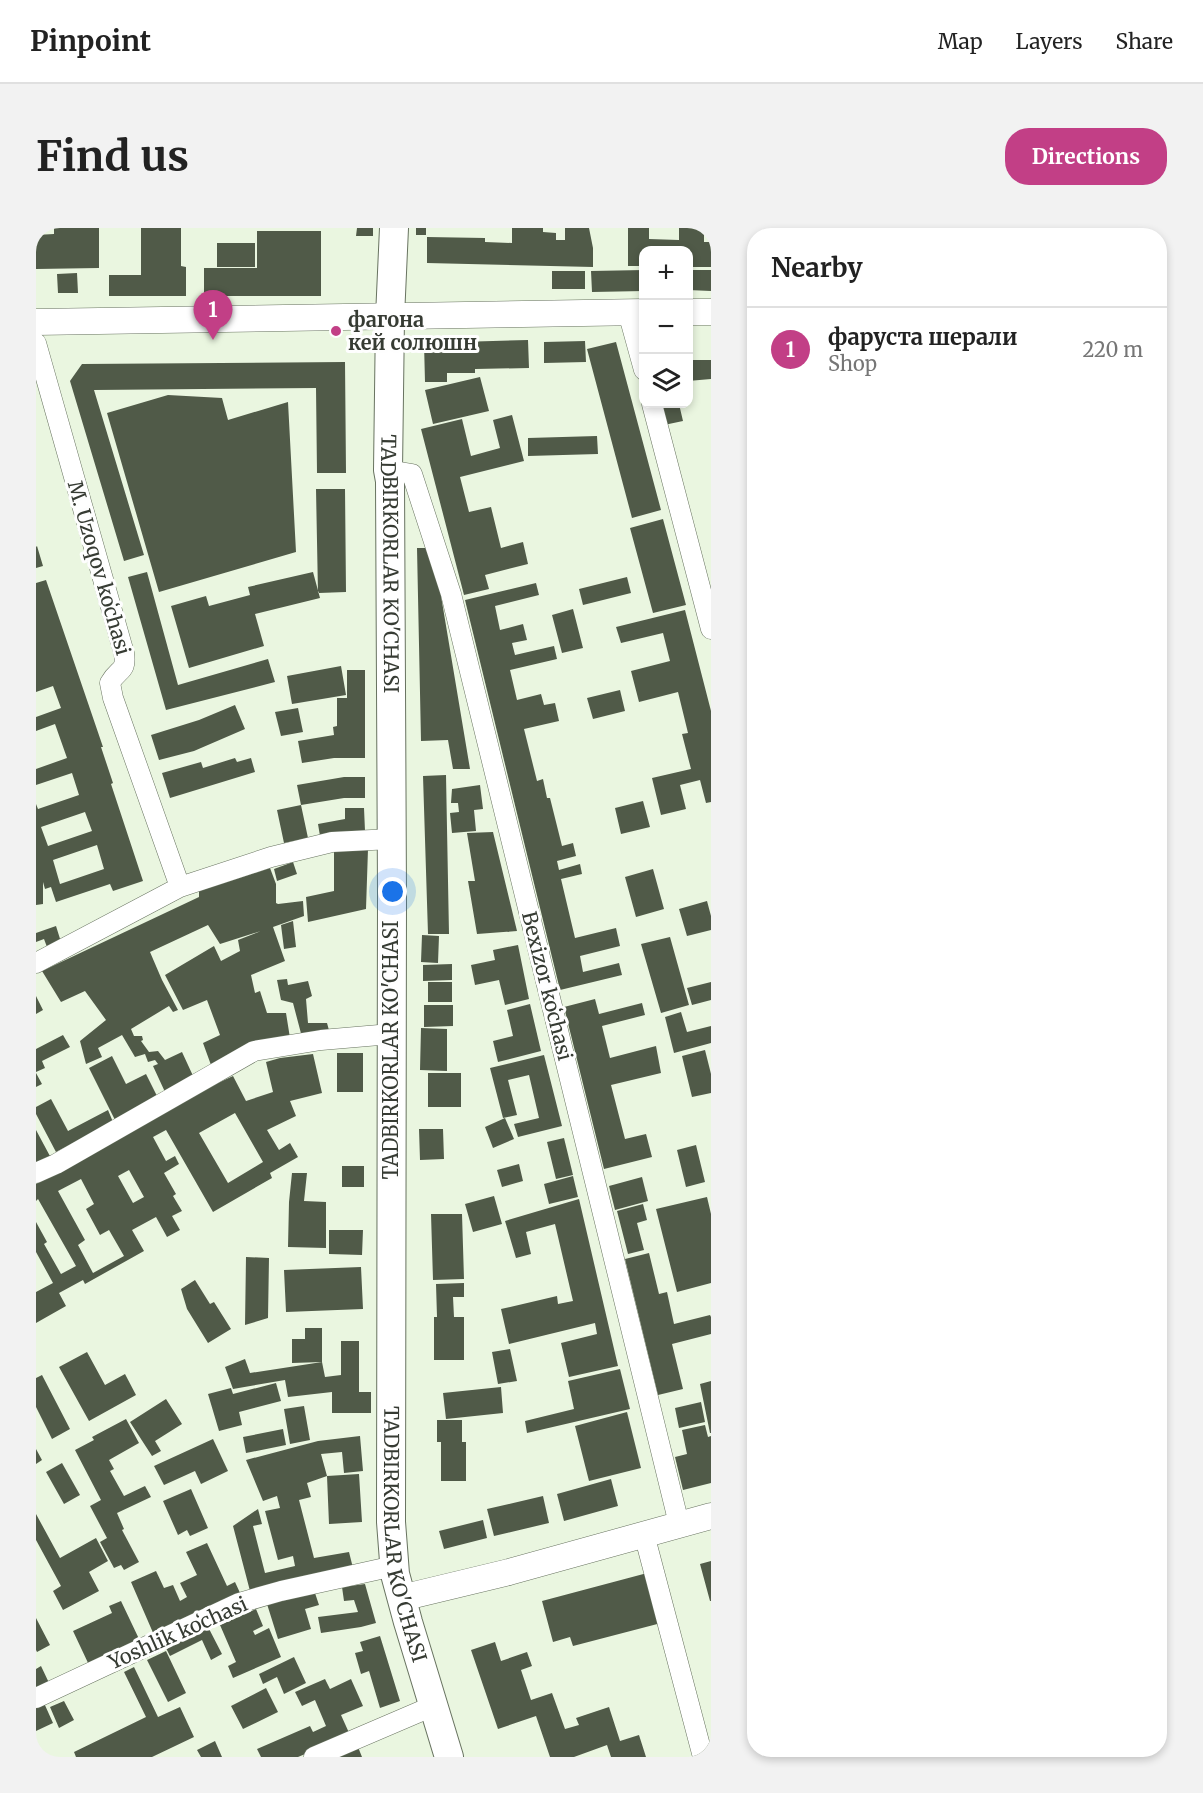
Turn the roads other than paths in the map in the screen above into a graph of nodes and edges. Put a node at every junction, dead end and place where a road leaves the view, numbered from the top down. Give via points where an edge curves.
1 (394, 228) edge
2 (636, 312) edge
3 (693, 312) edge
4 (711, 312) edge
5 (390, 316) junction
6 (36, 322) edge
7 (36, 343) edge
8 (642, 354) edge
9 (653, 408) edge
10 (388, 470) junction
11 (711, 629) edge
12 (392, 839) junction
13 (180, 887) junction
14 (36, 963) edge
15 (391, 1034) junction
16 (36, 1173) edge
17 (711, 1516) edge
18 (679, 1524) junction
19 (644, 1534) junction
20 (394, 1566) junction
21 (401, 1598) junction
22 (36, 1698) edge
23 (433, 1706) junction
24 (315, 1757) edge
25 (449, 1757) edge
26 (703, 1757) edge

1 - 5 main road, TADBIRKORLAR KO'CHASI
2 - 5 street
2 - 8 street
3 - 4 street
5 - 6 street
5 - 10 main road, TADBIRKORLAR KO'CHASI
7 - 13 street, M. Uzoqov koʻchasi via 124,653 126,664 110,683 113,698
9 - 11 street
10 - 12 main road, TADBIRKORLAR KO'CHASI
10 - 18 street, Bexizor koʻchasi via 412,474 451,594
12 - 13 street via 332,842
12 - 15 main road, TADBIRKORLAR KO'CHASI
13 - 14 street
15 - 16 street via 254,1051
15 - 20 main road, TADBIRKORLAR KO'CHASI via 390,1423
17 - 18 street
18 - 19 street
19 - 21 street
19 - 26 street
20 - 21 main road, TADBIRKORLAR KO'CHASI
20 - 22 street, Yoshlik koʻchasi via 239,1603
21 - 23 main road, TADBIRKORLAR KO'CHASI
23 - 24 street
23 - 25 main road, TADBIRKORLAR KO'CHASI

